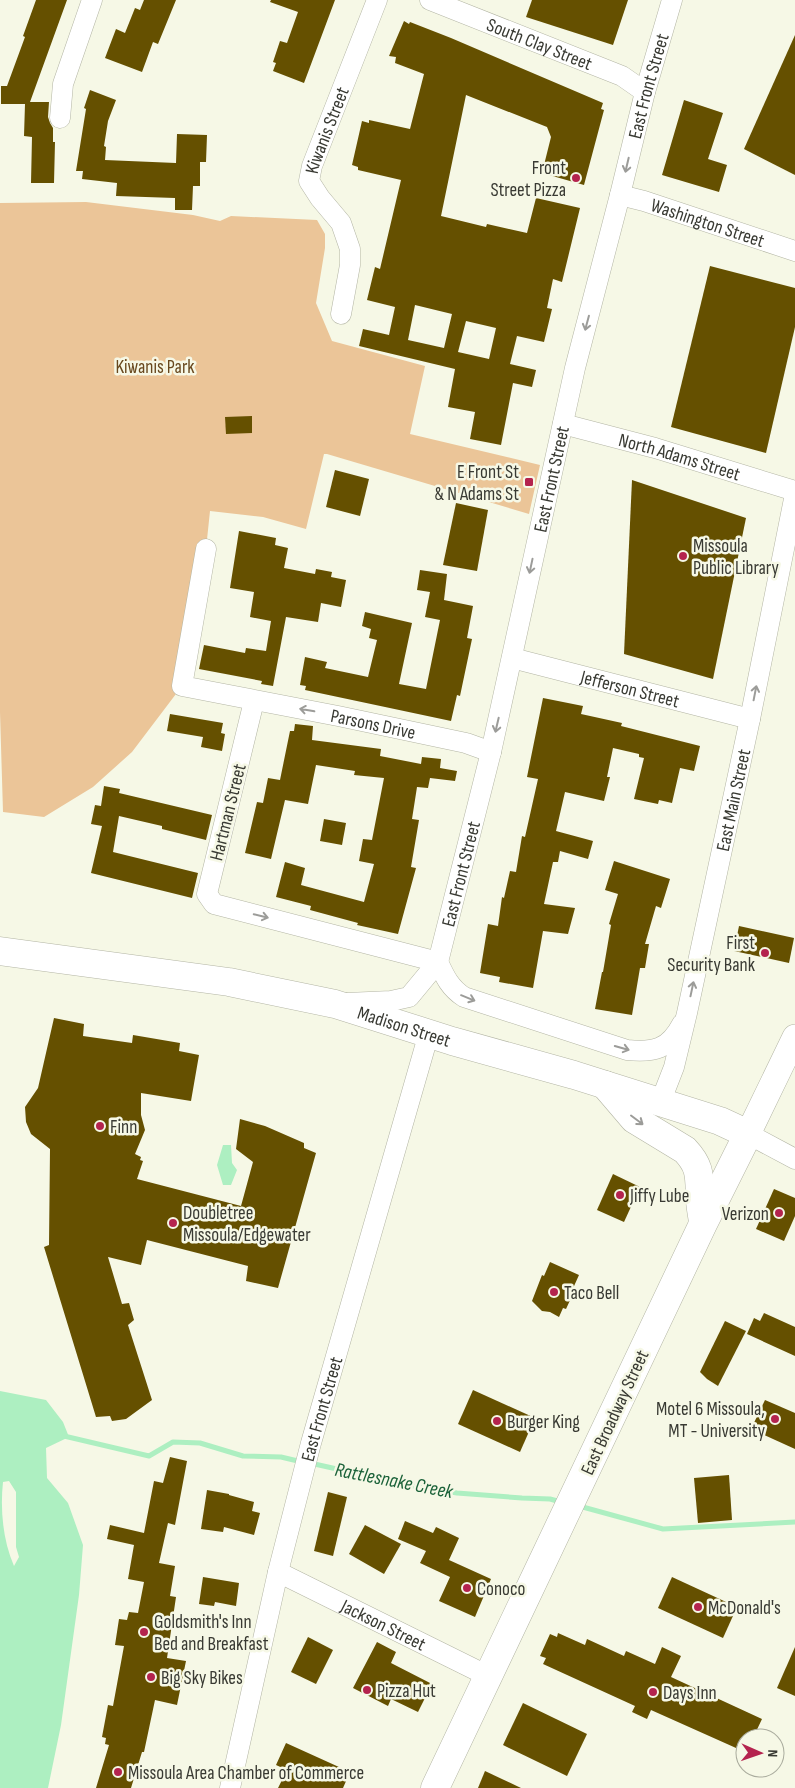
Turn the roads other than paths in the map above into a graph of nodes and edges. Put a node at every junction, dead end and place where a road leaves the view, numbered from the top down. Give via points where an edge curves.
1 (92, 0) edge
2 (377, 0) edge
3 (430, 0) edge
4 (672, 0) edge
5 (645, 92) junction
6 (60, 118) dead end
7 (620, 195) junction
8 (795, 252) edge
9 (341, 314) dead end
10 (563, 424) junction
11 (795, 493) edge
12 (206, 549) dead end
13 (512, 658) junction
14 (254, 701) junction
15 (750, 719) junction
16 (491, 752) junction
17 (0, 951) edge
18 (438, 962) junction
19 (335, 1004) junction
20 (687, 1013) junction
21 (429, 1033) junction
22 (795, 1037) edge
23 (604, 1084) junction
24 (660, 1103) junction
25 (748, 1134) junction
26 (795, 1159) edge
27 (703, 1224) junction
28 (278, 1572) junction
29 (488, 1676) junction
30 (230, 1788) edge
31 (435, 1788) edge

1 - 6 street via 64,84
2 - 9 street, Kiwanis Street via 309,181 341,224 350,249
3 - 5 street, South Clay Street via 622,76
4 - 5 street, East Front Street
5 -> 7 street, East Front Street
7 - 8 street, Washington Street
7 -> 10 street, East Front Street
10 - 11 street, North Adams Street via 655,448
10 -> 13 street, East Front Street
15 -> 11 street, East Main Street
12 - 14 street via 182,686
13 - 15 street, Jefferson Street
13 -> 16 street, East Front Street
16 -> 14 street, Parsons Drive via 448,739
14 -> 18 street, Hartman Street via 207,894 214,904
20 -> 15 street, East Main Street
16 - 18 street, East Front Street
17 - 19 highway, Madison Street via 229,982
18 - 19 street via 409,997
18 -> 20 street via 447,982 464,997 627,1050 649,1051 661,1047 676,1034
19 - 21 highway, Madison Street
20 - 24 street, East Main Street via 674,1066
21 - 23 highway, Madison Street
21 - 28 street, East Front Street via 311,1443
22 - 25 main road, East Broadway Street
23 - 24 highway, Madison Street
23 -> 27 highway via 634,1119 691,1156 699,1172
24 - 25 highway, Madison Street via 720,1121
25 - 26 street, Madison Street
25 - 27 highway, East Broadway Street
27 - 29 highway, East Broadway Street
28 - 29 street, Jackson Street
28 - 30 street, East Front Street
29 - 31 highway, East Broadway Street

